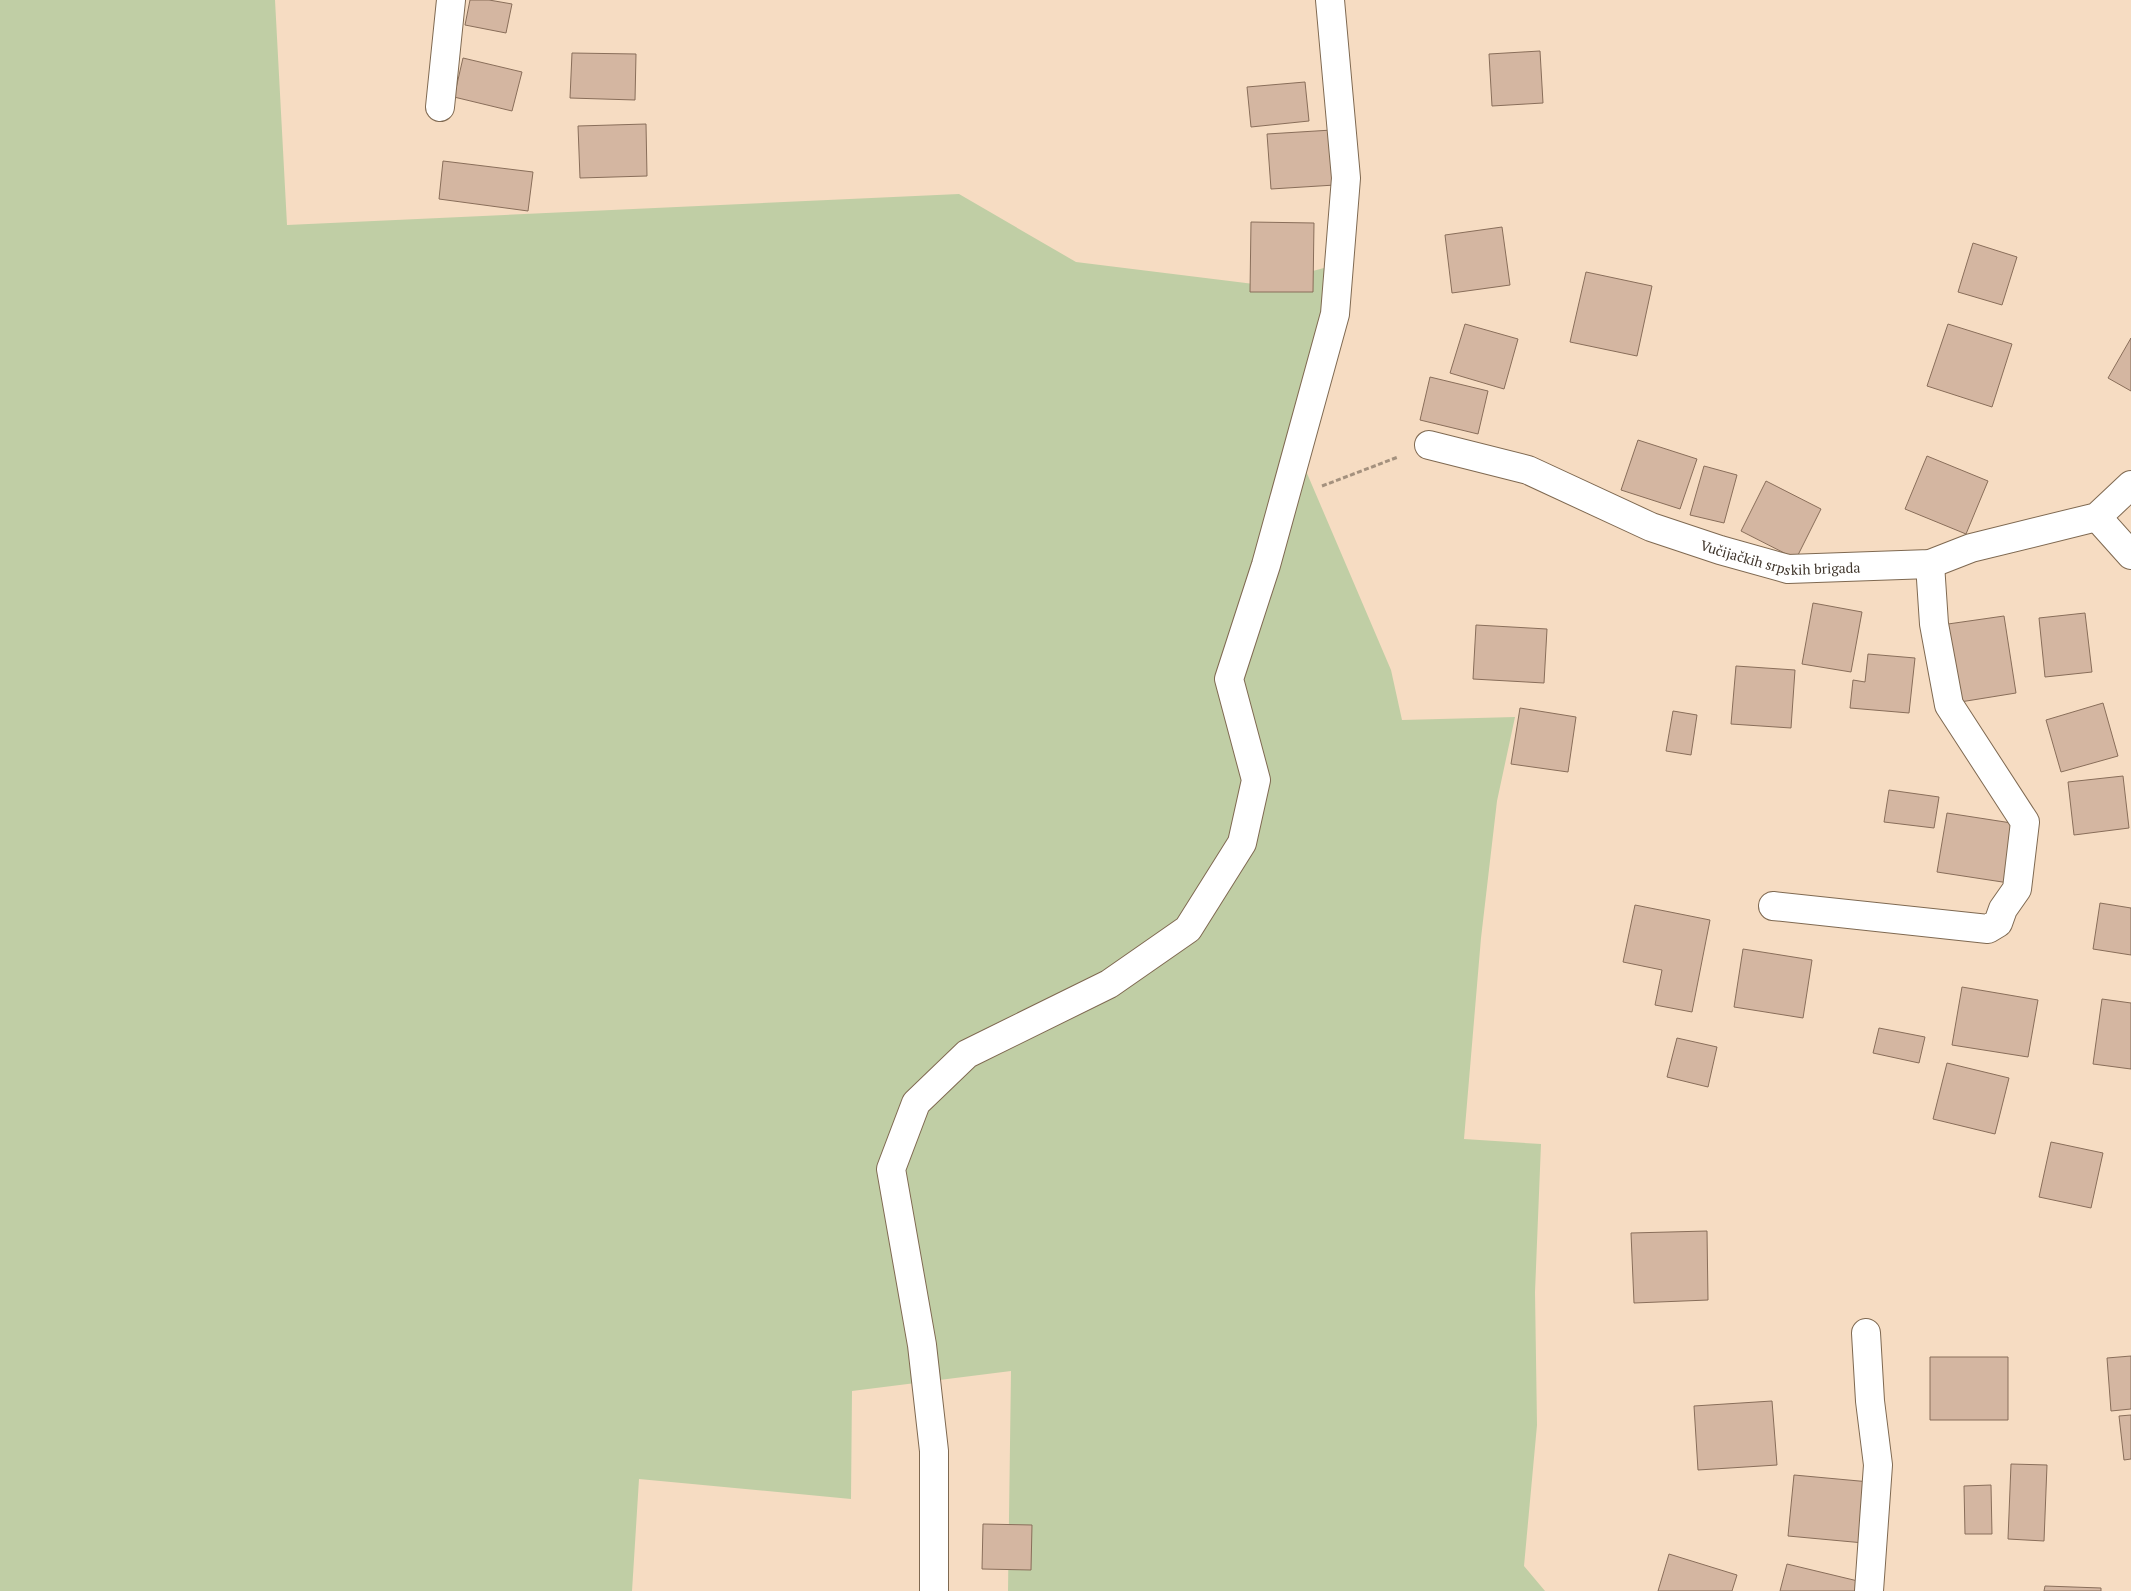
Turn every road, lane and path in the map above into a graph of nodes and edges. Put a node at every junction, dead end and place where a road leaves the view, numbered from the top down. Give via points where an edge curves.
1 (451, 0) edge
2 (1330, 0) edge
3 (440, 107) dead end
4 (1430, 446) joint
5 (2131, 485) edge
6 (1284, 500) junction
7 (2097, 516) junction
8 (2131, 555) edge
9 (1930, 564) junction
10 (1773, 906) dead end
11 (1866, 1333) dead end
12 (934, 1591) edge
13 (1869, 1591) edge

1 - 3 street
2 - 6 street via 1346,178 1335,314
4 - 6 path
4 - 9 street, Vučijačkih srpskih brigada via 1528,470 1651,527 1788,569
5 - 7 street, Vučijačkih srpskih brigada
6 - 12 street via 1229,679 1256,780 1242,843 1188,929 1109,984 967,1054 916,1103 891,1169 922,1345 934,1451
7 - 8 street
7 - 9 street, Vučijačkih srpskih brigada via 1971,548
9 - 10 street via 1934,624 1949,705 2025,822 2018,890 2003,909 1998,923 1988,929
11 - 13 street via 1878,1465

